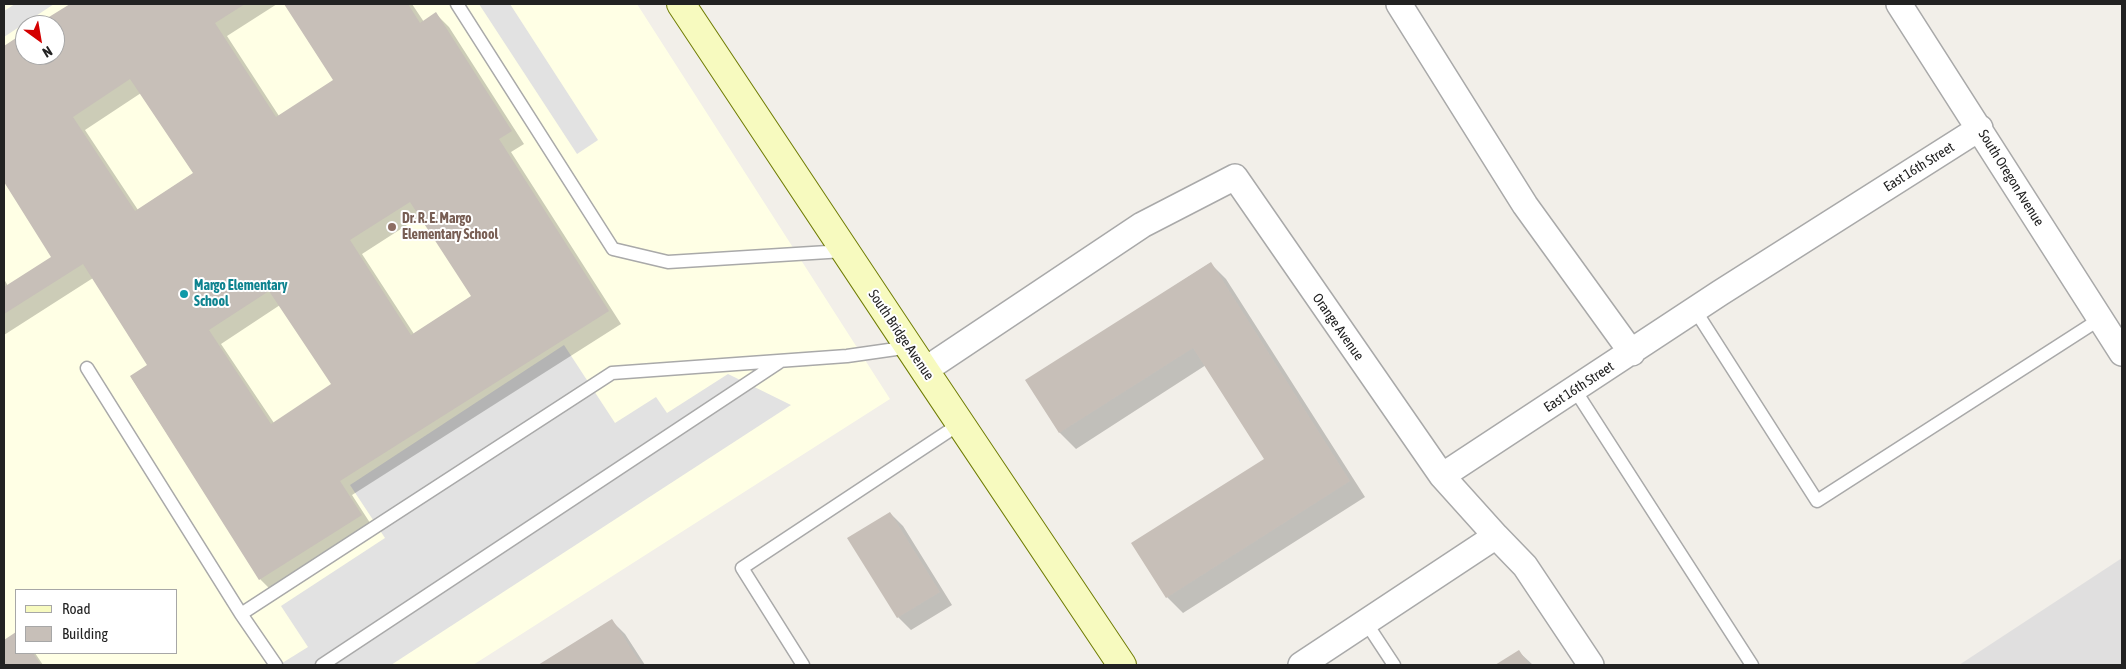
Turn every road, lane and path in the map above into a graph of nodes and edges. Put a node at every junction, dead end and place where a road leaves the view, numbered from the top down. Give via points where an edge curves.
1 (457, 4) edge
2 (681, 4) edge
3 (1398, 4) edge
4 (1899, 4) edge
5 (1980, 128) junction
6 (844, 251) junction
7 (1695, 310) junction
8 (2100, 319) junction
9 (910, 347) junction
10 (1632, 353) junction
11 (2122, 353) edge
12 (783, 359) junction
13 (87, 368) dead end
14 (925, 370) junction
15 (1575, 390) junction
16 (961, 423) junction
17 (1442, 476) junction
18 (1496, 536) junction
19 (242, 614) junction
20 (1367, 624) junction
21 (276, 665) edge
22 (322, 665) edge
23 (803, 665) edge
24 (1122, 665) edge
25 (1302, 665) edge
26 (1394, 665) edge
27 (1591, 665) edge
28 (1752, 665) edge

1 - 6 lane via 613,248 668,262
2 - 6 street, South Bridge Avenue
3 - 10 street via 1525,205
4 - 5 street, South Oregon Avenue
5 - 7 street, East 16th Street
5 - 8 street, South Oregon Avenue
6 - 9 street, South Bridge Avenue
7 - 8 lane via 1817,501
7 - 10 street, East 16th Street
8 - 11 street, South Oregon Avenue
9 - 12 lane via 847,356
9 - 14 street, South Bridge Avenue
10 - 15 street, East 16th Street
12 - 19 lane via 612,373
12 - 22 lane
13 - 19 lane
14 - 16 street, South Bridge Avenue
14 - 17 street, Orange Avenue via 1142,225 1235,177
15 - 17 street, East 16th Street
15 - 28 lane
16 - 23 lane via 742,568
16 - 24 street, South Bridge Avenue
17 - 18 street
18 - 20 street
18 - 27 street via 1525,566
19 - 21 lane
20 - 25 street
20 - 26 lane

